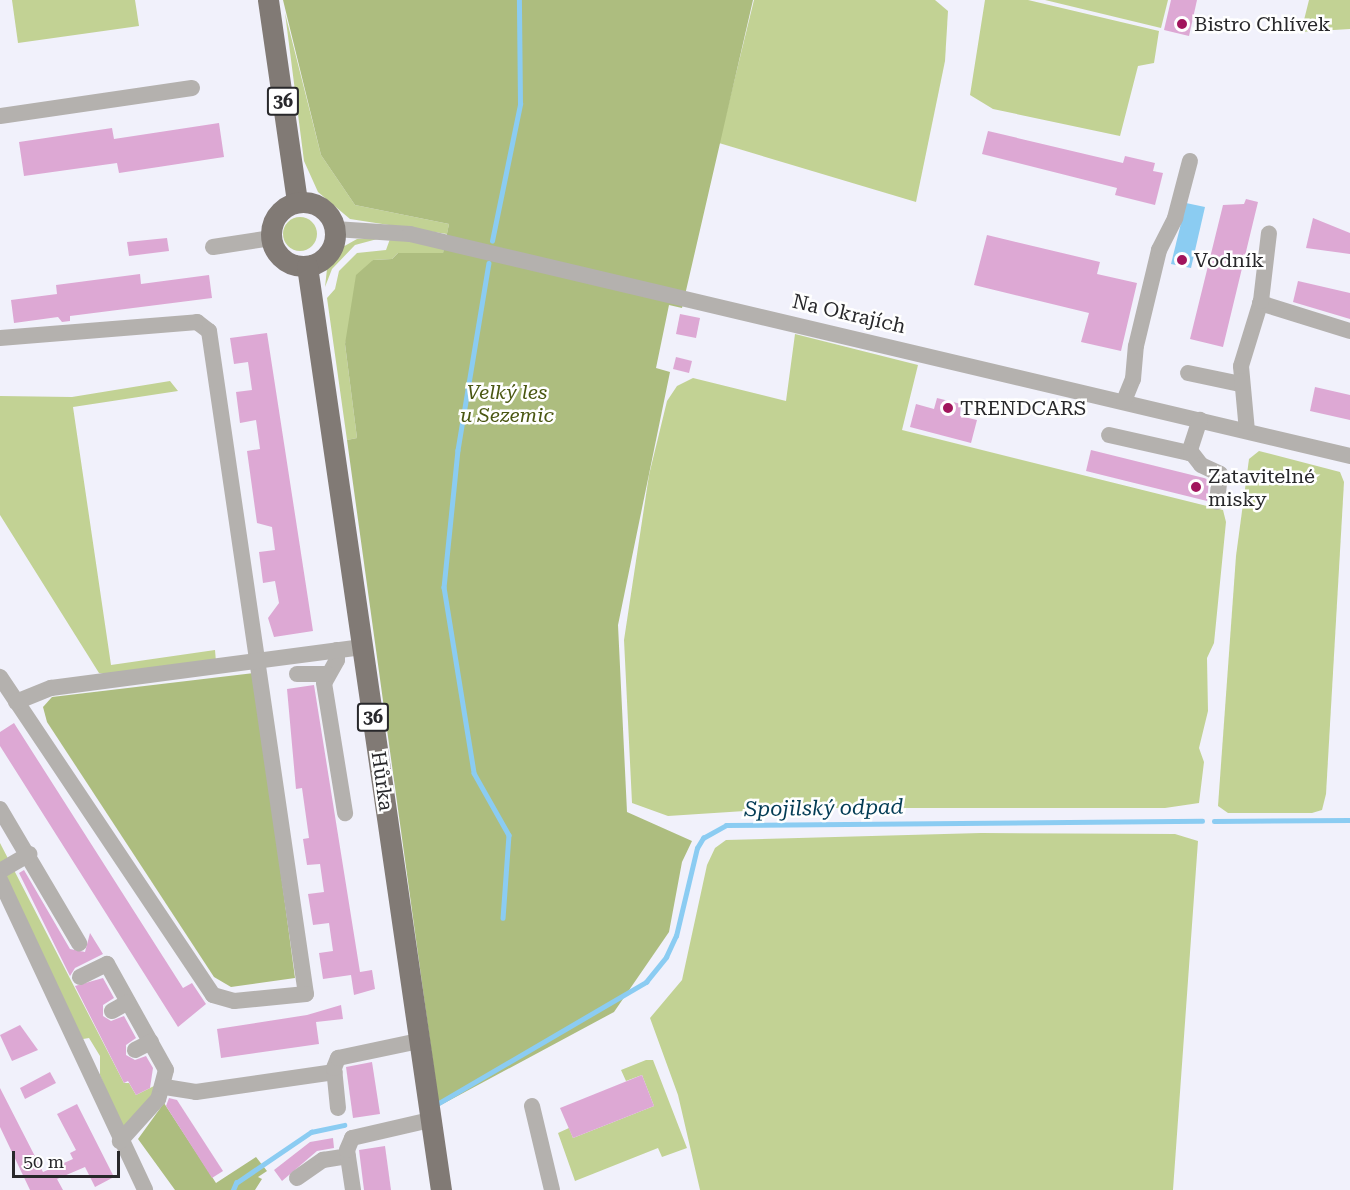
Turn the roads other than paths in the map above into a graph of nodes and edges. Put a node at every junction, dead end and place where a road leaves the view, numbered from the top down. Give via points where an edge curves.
1 (268, 0) edge
2 (192, 88) dead end
3 (0, 116) edge
4 (1190, 161) dead end
5 (297, 202) junction
6 (335, 229) junction
7 (1269, 233) dead end
8 (271, 238) junction
9 (213, 247) dead end
10 (307, 266) junction
11 (1260, 303) junction
12 (1350, 332) edge
13 (0, 338) edge
14 (1188, 373) dead end
15 (1240, 384) junction
16 (1124, 401) junction
17 (1200, 420) junction
18 (1247, 431) junction
19 (1109, 435) dead end
20 (1191, 452) junction
21 (1350, 456) edge
22 (1217, 502) dead end
23 (362, 647) junction
24 (337, 650) junction
25 (259, 661) junction
26 (297, 674) dead end
27 (328, 674) junction
28 (0, 677) edge
29 (16, 702) junction
30 (0, 809) edge
31 (345, 813) dead end
32 (29, 854) junction
33 (0, 871) edge
34 (0, 880) edge
35 (79, 943) dead end
36 (80, 977) dead end
37 (128, 1002) junction
38 (112, 1011) dead end
39 (419, 1041) junction
40 (151, 1042) junction
41 (135, 1050) dead end
42 (335, 1072) junction
43 (165, 1087) junction
44 (532, 1106) dead end
45 (338, 1107) dead end
46 (430, 1120) junction
47 (120, 1141) junction
48 (348, 1156) junction
49 (297, 1178) dead end
50 (145, 1190) edge
51 (353, 1190) edge
52 (441, 1190) edge
53 (552, 1190) edge

1 - 5 main road, 36
2 - 3 street
4 - 16 street via 1175,218 1158,250 1136,346 1133,379
5 - 6 main road via 321,207
5 - 8 main road via 277,214
6 - 10 main road via 329,253
6 - 16 street, Na Okrajích via 410,234
7 - 11 street
8 - 9 street
8 - 10 main road via 282,259
10 - 23 main road, Hůrka / 36
11 - 12 street
11 - 15 street via 1243,351
13 - 25 street via 197,322 209,332
14 - 15 street
15 - 18 street
16 - 17 street, Na Okrajích
17 - 18 street, Na Okrajích
17 - 20 street
18 - 21 street, Na Okrajích
19 - 20 street
20 - 22 street via 1201,465 1220,474
23 - 24 street
23 - 39 main road, Hůrka / 36
24 - 25 street
24 - 27 street
25 - 29 street via 51,688
25 - 29 street via 306,994 234,1001 213,995
26 - 27 street
27 - 31 street via 324,683
28 - 29 street
30 - 32 street
32 - 33 street
32 - 35 street
34 - 47 street
36 - 37 street via 106,964
37 - 38 street
37 - 40 street
39 - 42 street via 343,1055 335,1063
39 - 46 main road, Hůrka / 36
40 - 41 street
40 - 43 street via 166,1070
42 - 43 street via 196,1092
42 - 45 street
43 - 47 street
44 - 53 street
46 - 48 street via 352,1138
46 - 52 main road, Hůrka / 36
47 - 50 street
48 - 49 street via 323,1160
48 - 51 street

